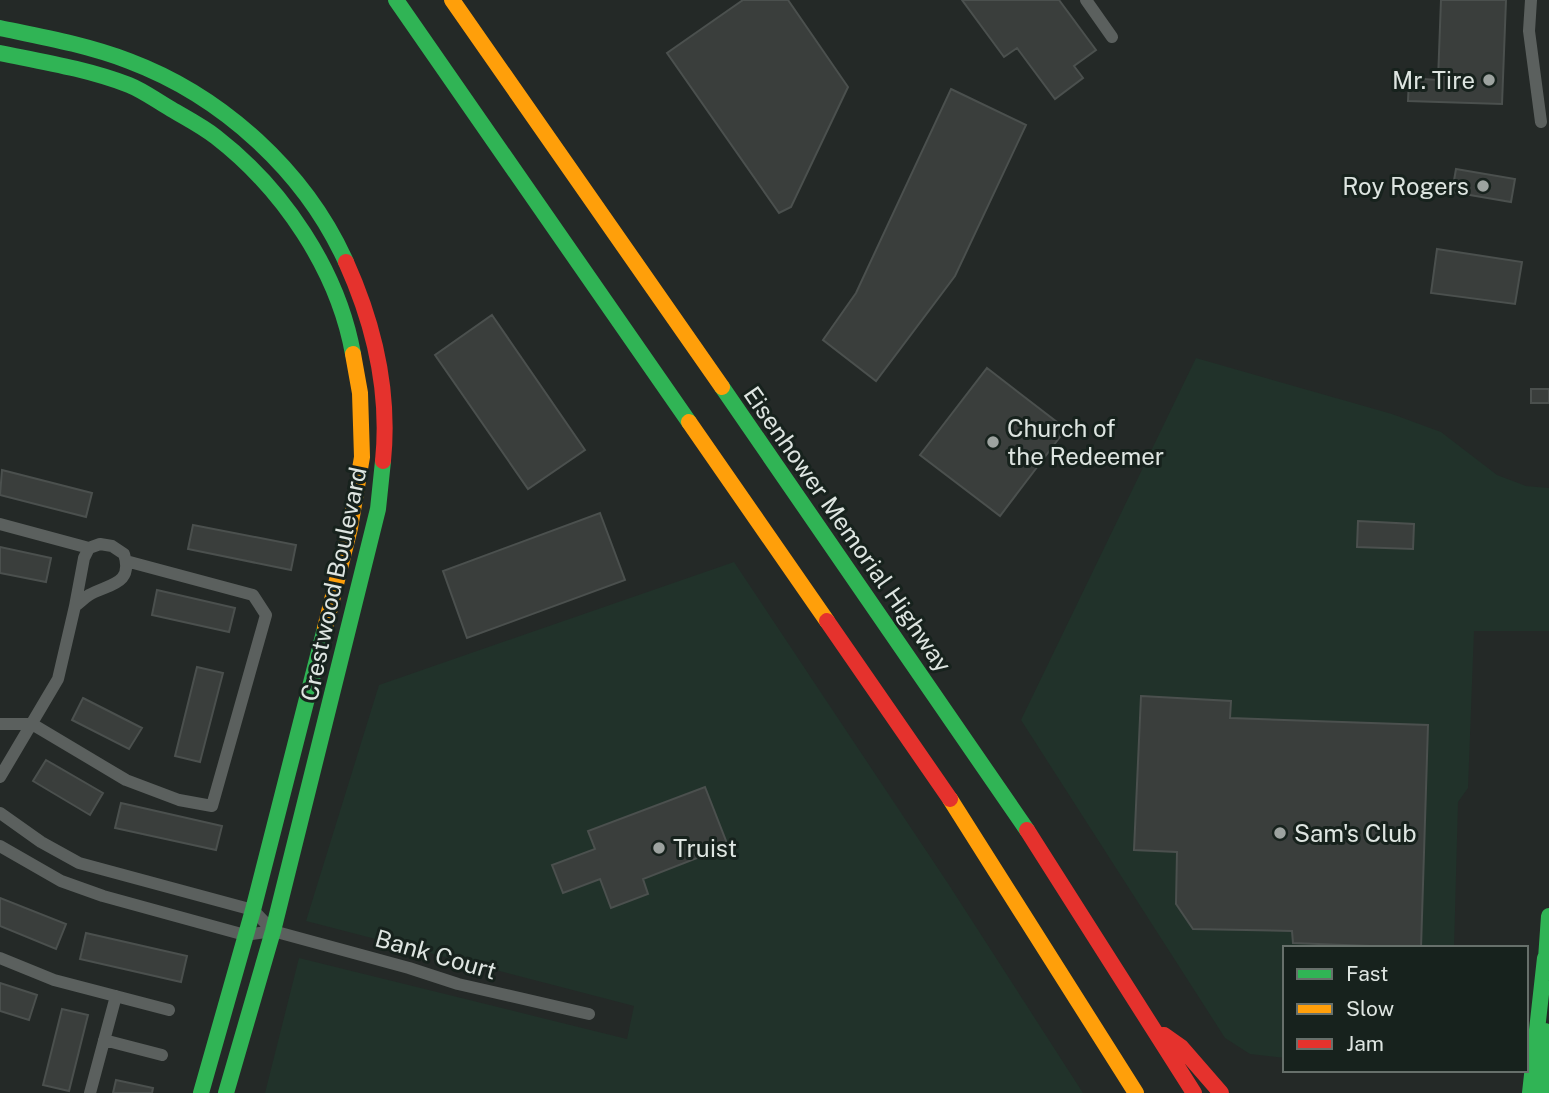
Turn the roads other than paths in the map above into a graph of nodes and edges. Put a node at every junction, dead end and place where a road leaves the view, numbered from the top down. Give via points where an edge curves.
1 (396, 0) edge
2 (452, 0) edge
3 (1086, 0) edge
4 (1531, 0) edge
5 (0, 28) edge
6 (1112, 37) dead end
7 (0, 53) edge
8 (1541, 122) dead end
9 (0, 524) edge
10 (89, 548) junction
11 (126, 561) junction
12 (75, 606) junction
13 (0, 724) edge
14 (32, 724) junction
15 (0, 777) edge
16 (0, 813) edge
17 (0, 846) edge
18 (253, 910) junction
19 (1549, 916) edge
20 (273, 931) junction
21 (245, 935) junction
22 (0, 958) edge
23 (1545, 958) junction
24 (116, 996) junction
25 (169, 1010) dead end
26 (589, 1014) dead end
27 (1148, 1023) junction
28 (104, 1040) junction
29 (162, 1055) dead end
30 (1118, 1066) junction
31 (90, 1093) edge
32 (201, 1093) edge
33 (226, 1093) edge
34 (1129, 1093) edge
35 (1136, 1093) edge
36 (1194, 1093) edge
37 (1221, 1093) edge
38 (1530, 1093) edge
39 (1544, 1093) edge

1 - 30 main road via 958,810
2 - 27 main road, Eisenhower Memorial Highway via 988,773
3 - 6 street
4 - 8 street via 1529,30
5 - 20 main road, Crestwood Boulevard via 76,44 146,68 234,121 311,197 344,257 374,337 384,401 378,509
7 - 18 main road, Crestwood Boulevard via 72,67 132,86 215,136 252,169 292,217 336,294 351,343 360,393 362,457 350,528
9 - 10 street
10 - 11 street via 112,546
10 - 12 street
11 - 12 street via 121,580
11 - 14 street via 253,595 266,615 212,806 179,800 127,780
12 - 14 street via 58,679
13 - 14 street
14 - 15 street
16 - 18 street via 79,863
17 - 21 street via 61,881
18 - 20 street
18 - 21 main road, Crestwood Boulevard
19 - 23 main road
20 - 21 street
20 - 26 street, Bank Court via 458,984
20 - 33 main road, Crestwood Boulevard
21 - 32 main road, Crestwood Boulevard
22 - 24 street via 54,980
23 - 38 main road
23 - 39 main road
24 - 25 street
24 - 28 street
27 - 36 main road, Eisenhower Memorial Highway
27 - 37 main road via 1181,1047
28 - 29 street
28 - 31 street
30 - 34 main road
30 - 35 main road

